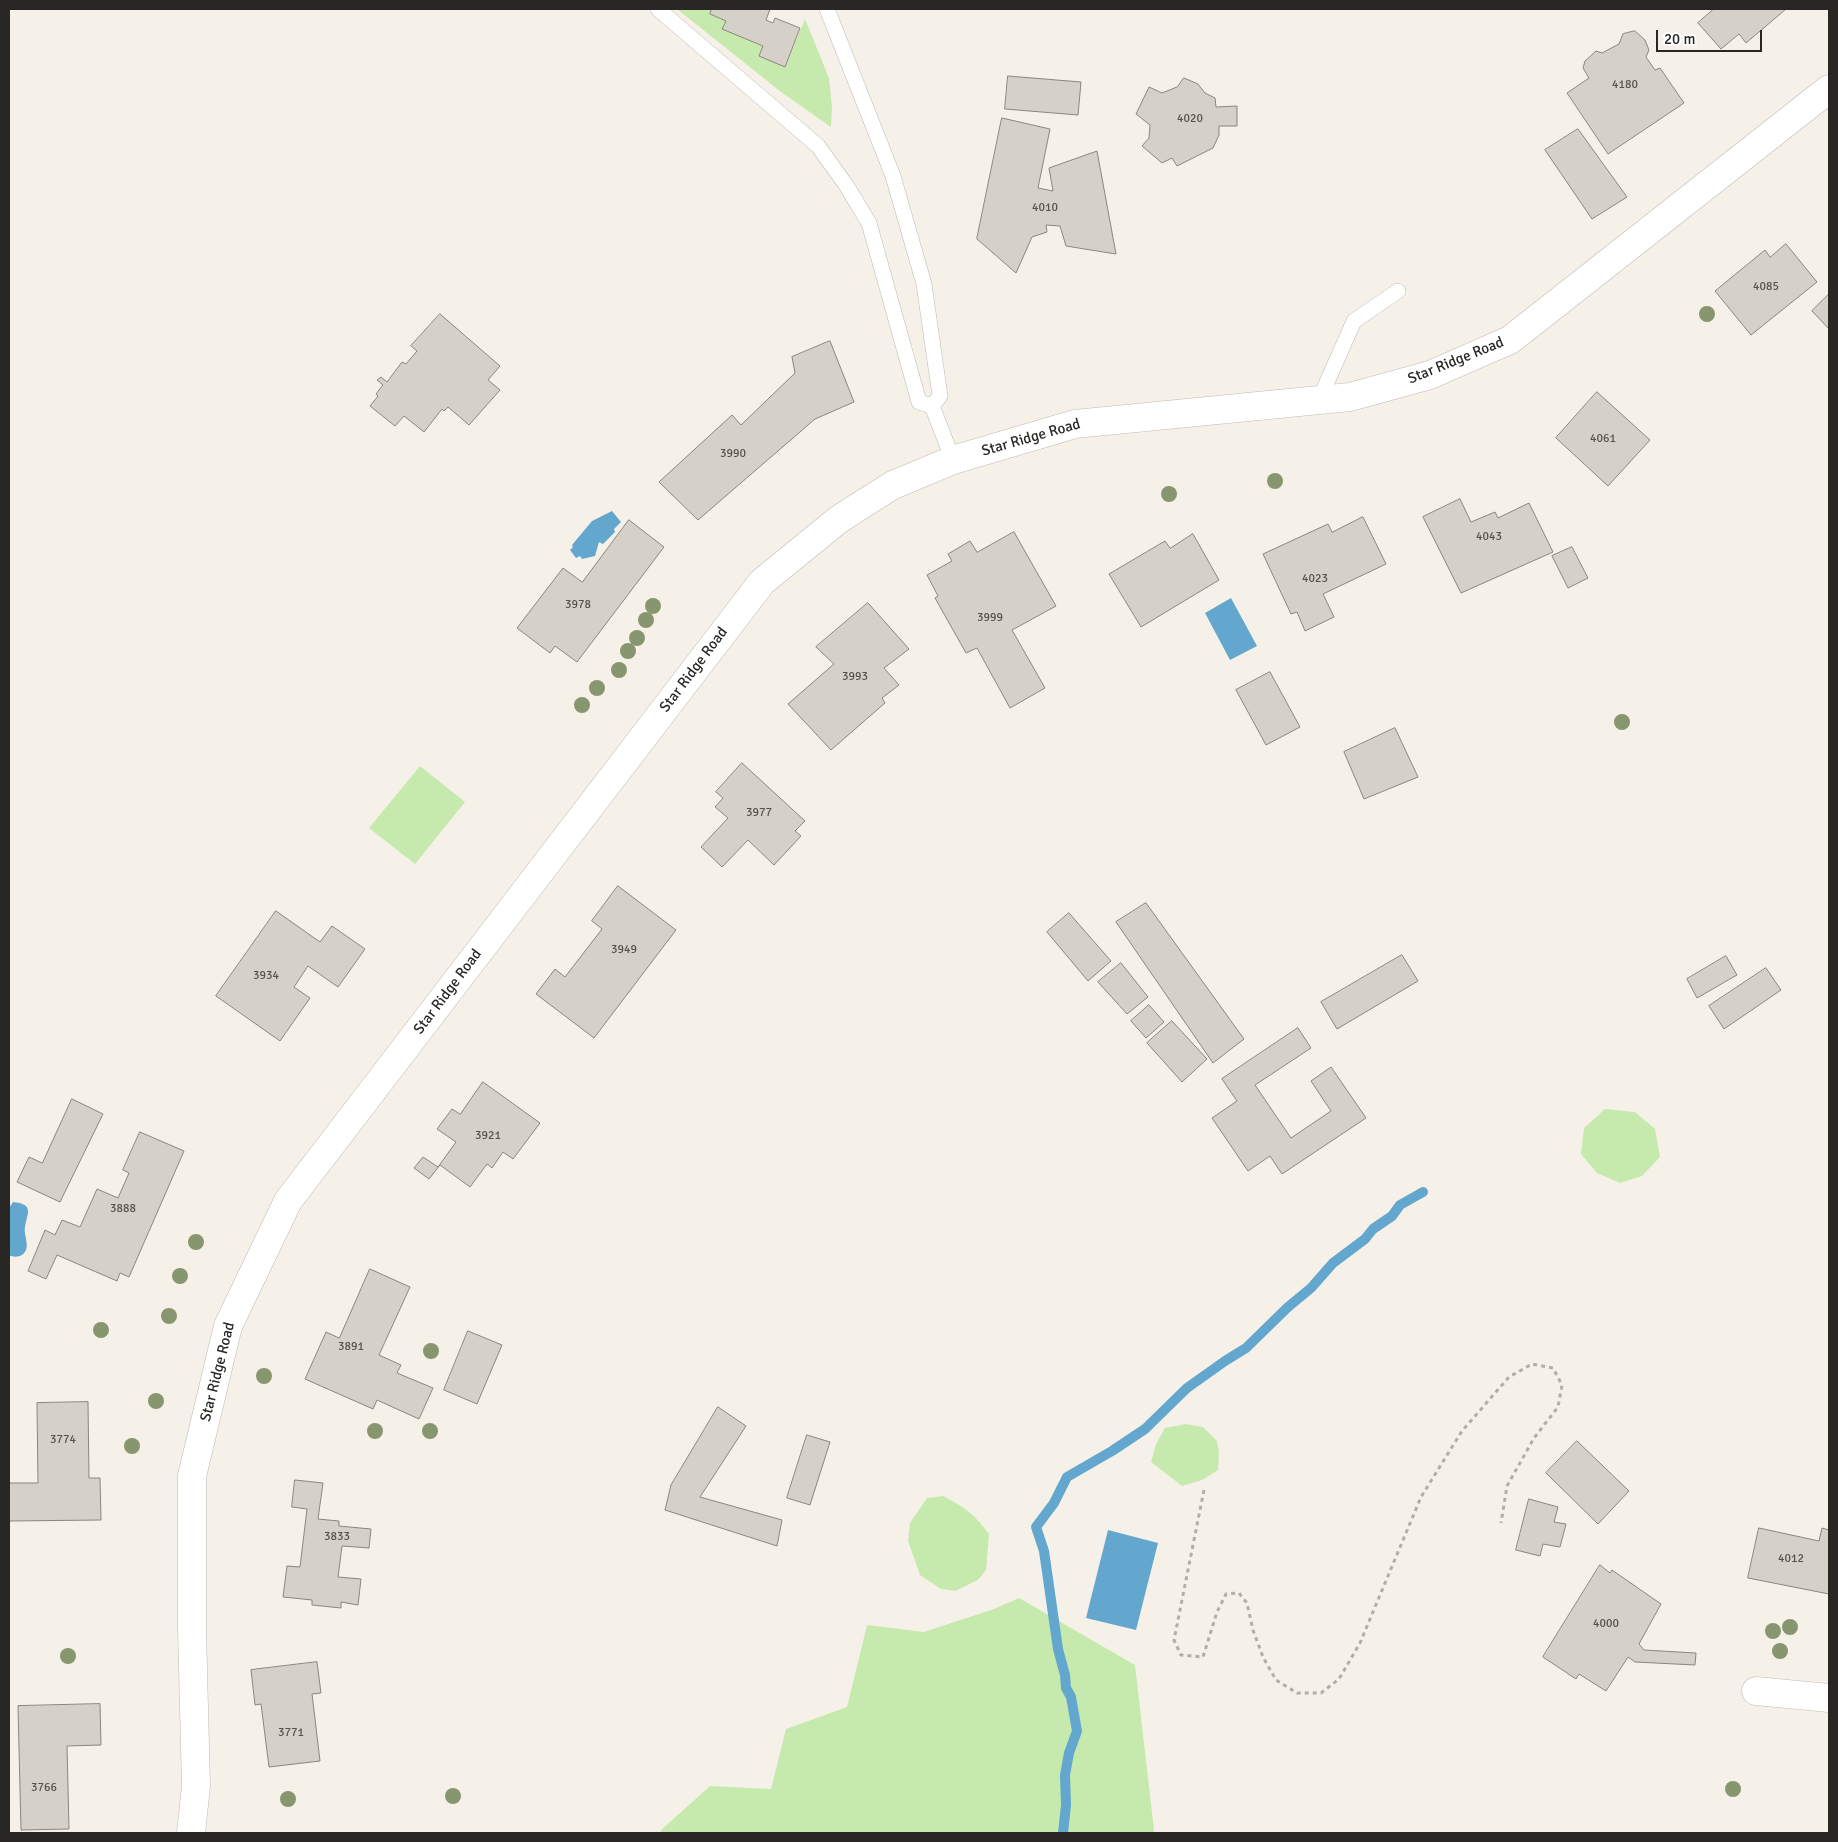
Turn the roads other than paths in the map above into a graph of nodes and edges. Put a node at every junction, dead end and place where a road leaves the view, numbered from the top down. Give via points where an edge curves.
1 (658, 9) edge
2 (827, 9) edge
3 (1829, 89) edge
4 (1398, 291) dead end
5 (1319, 400) junction
6 (932, 406) junction
7 (953, 460) junction
8 (1756, 1691) dead end
9 (1829, 1698) edge
10 (192, 1833) edge

1 - 6 lane via 818,146 846,185 869,223 919,402
2 - 6 lane via 894,176 924,284 940,396
3 - 5 street, Star Ridge Road via 1510,340 1430,375 1350,397
4 - 5 lane via 1354,321
5 - 7 street, Star Ridge Road via 1075,424
6 - 7 lane
7 - 10 street, Star Ridge Road via 893,485 872,498 838,520 762,582 288,1201 228,1326 192,1476 196,1786
8 - 9 street

